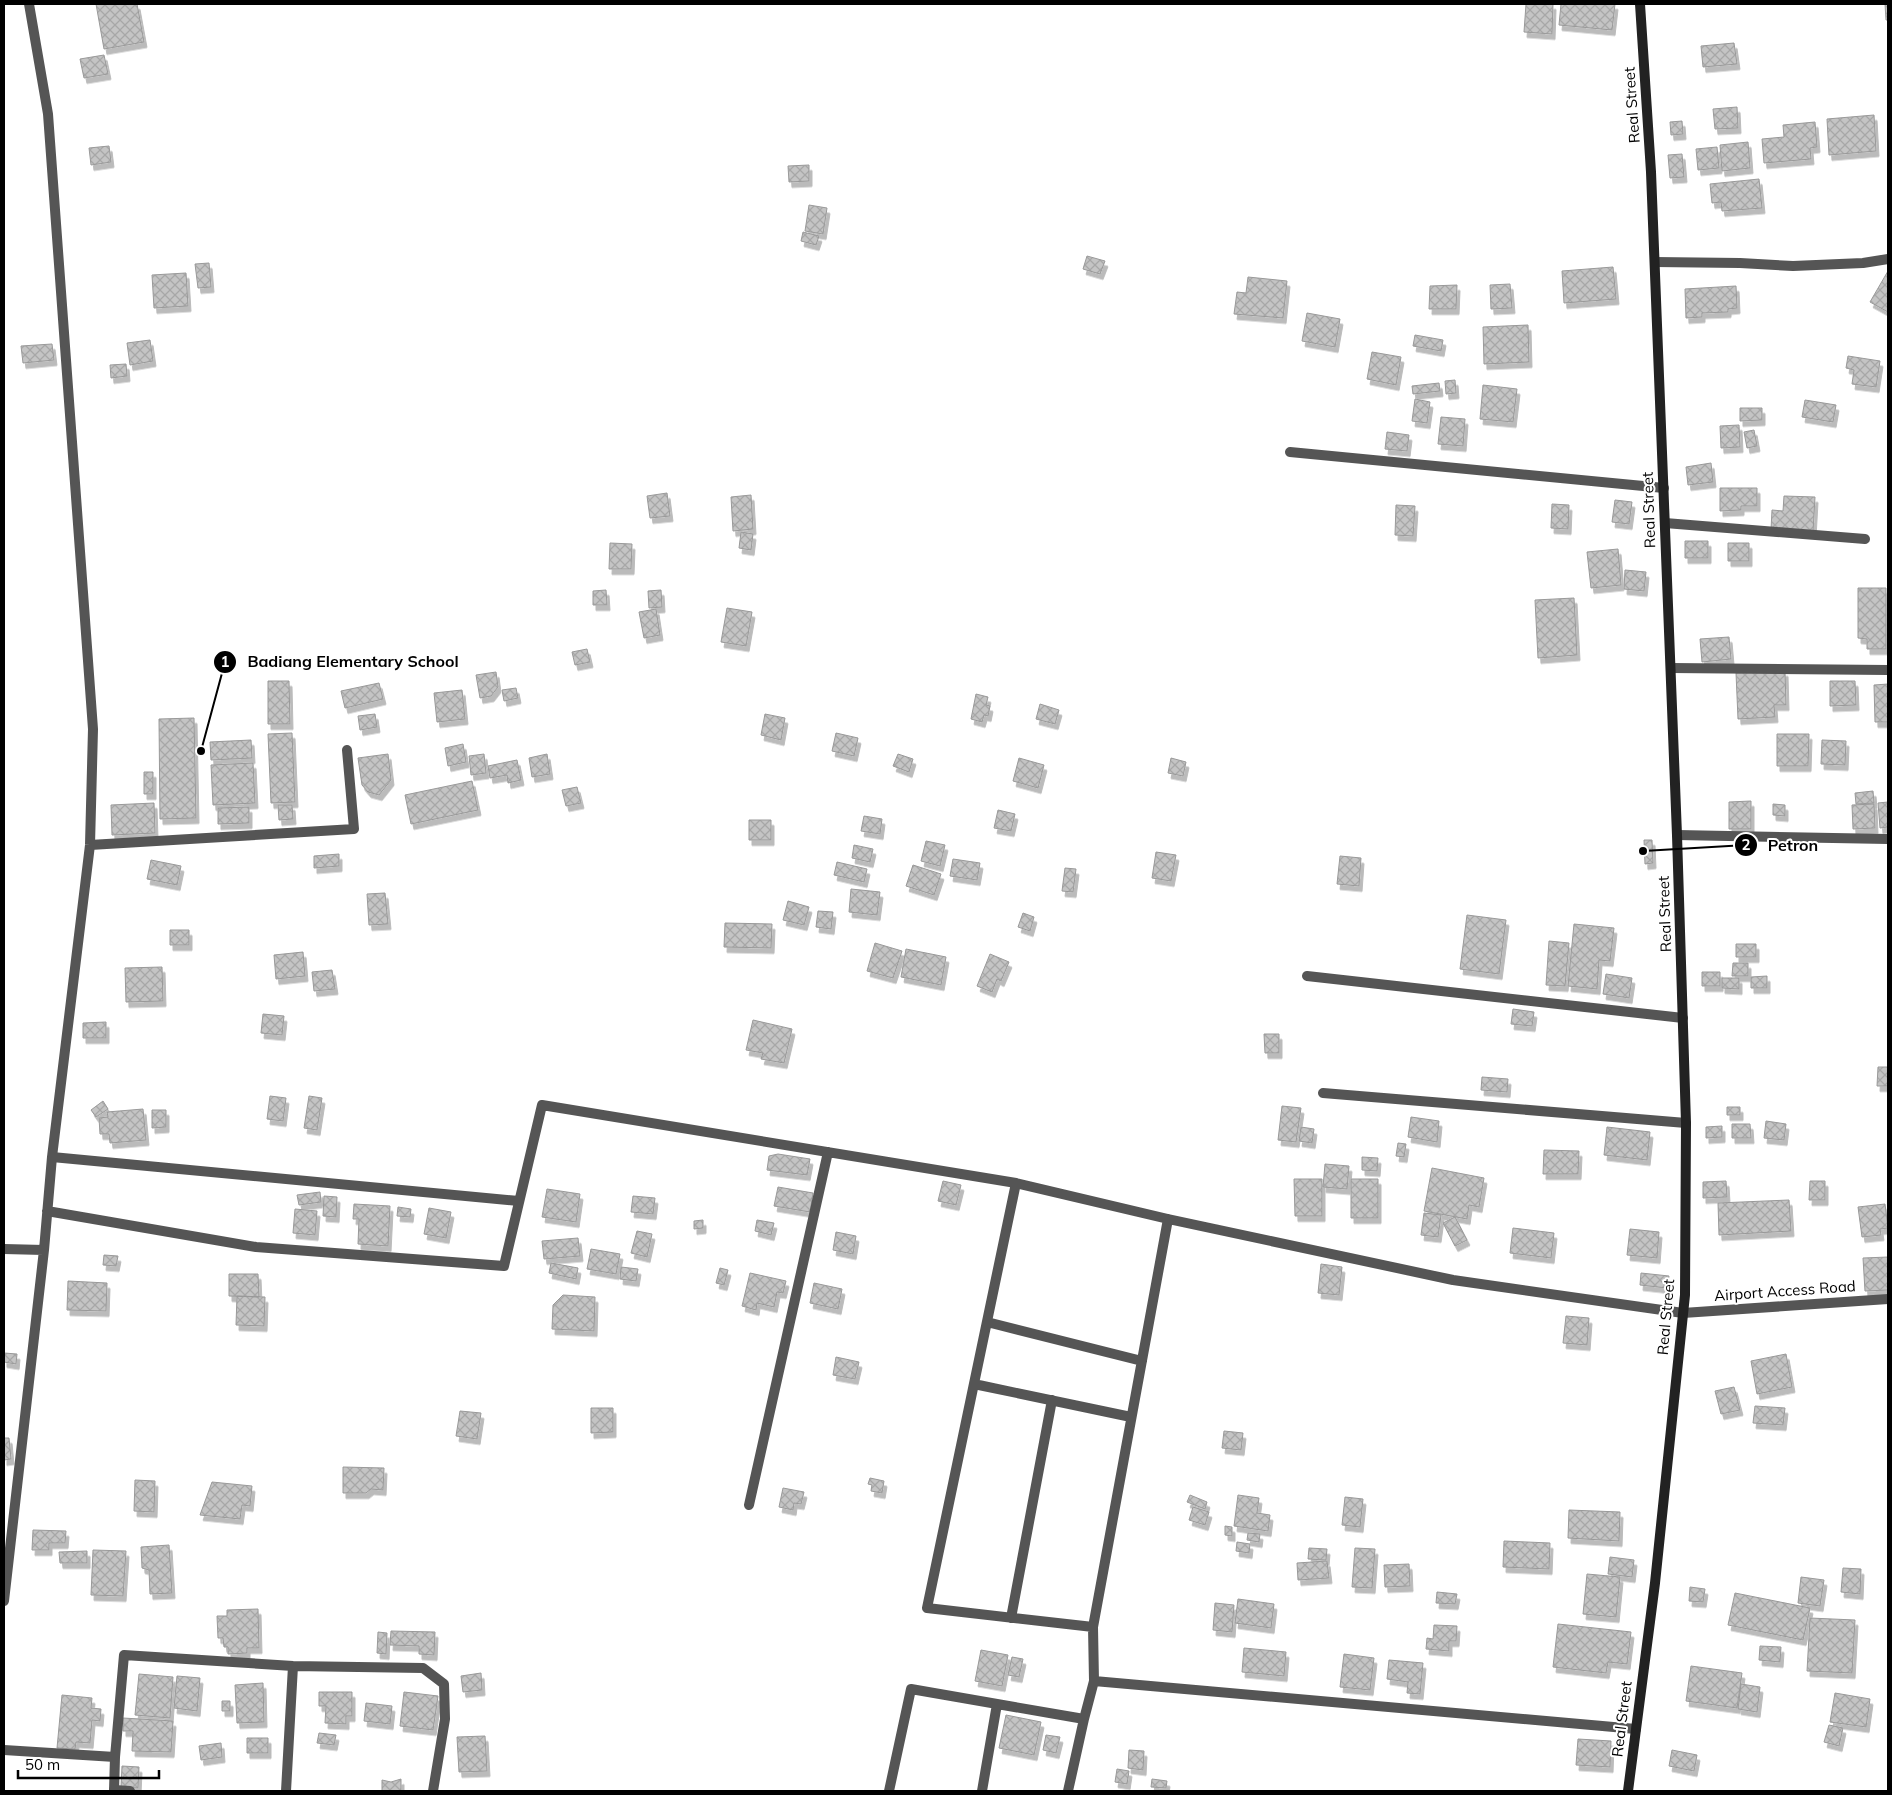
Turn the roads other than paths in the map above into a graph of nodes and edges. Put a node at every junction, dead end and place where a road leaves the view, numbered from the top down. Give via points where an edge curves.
1 (29, 4) edge
2 (1640, 4) edge
3 (1888, 259) edge
4 (1655, 262) junction
5 (1290, 452) dead end
6 (1664, 488) junction
7 (1665, 523) junction
8 (1865, 539) dead end
9 (1670, 668) junction
10 (1888, 670) edge
11 (346, 750) dead end
12 (1677, 835) junction
13 (1888, 839) edge
14 (90, 845) junction
15 (1307, 976) dead end
16 (1683, 1018) junction
17 (1323, 1093) dead end
18 (1686, 1123) junction
19 (828, 1152) junction
20 (52, 1157) junction
21 (1016, 1182) junction
22 (519, 1201) junction
23 (47, 1211) junction
24 (1168, 1219) junction
25 (4, 1250) edge
26 (44, 1250) junction
27 (1888, 1299) edge
28 (1683, 1313) junction
29 (987, 1322) junction
30 (1142, 1361) junction
31 (974, 1384) junction
32 (1052, 1400) junction
33 (1131, 1417) junction
34 (749, 1505) dead end
35 (4, 1601) edge
36 (1010, 1618) junction
37 (1093, 1627) junction
38 (293, 1666) junction
39 (1094, 1682) junction
40 (997, 1704) junction
41 (1084, 1719) junction
42 (1636, 1728) junction
43 (4, 1750) edge
44 (115, 1757) junction
45 (114, 1790) edge
46 (130, 1791) edge
47 (286, 1791) edge
48 (433, 1791) edge
49 (889, 1791) edge
50 (982, 1791) edge
51 (1068, 1791) edge
52 (1628, 1791) edge

1 - 14 street via 48,114 93,729
2 - 4 main road, Real Street
3 - 4 street via 1793,266
4 - 6 main road, Real Street
5 - 6 street
6 - 7 main road, Real Street
7 - 8 street
7 - 9 main road, Real Street
9 - 10 street
9 - 12 main road, Real Street
11 - 14 street via 354,829
12 - 13 street
12 - 16 main road, Real Street
14 - 20 street
15 - 16 street
16 - 18 main road, Real Street
17 - 18 street
18 - 28 main road, Real Street
19 - 21 street, Airport Access Road
19 - 22 street, Airport Access Road via 542,1104
19 - 34 street
20 - 22 street
20 - 23 street
21 - 24 street, Airport Access Road
21 - 29 street
22 - 23 street via 504,1266 256,1247
23 - 26 street
24 - 28 street, Airport Access Road via 1453,1280
24 - 30 street
25 - 26 street
26 - 35 street
27 - 28 street, Airport Access Road
28 - 42 main road, Real Street
29 - 30 street
29 - 31 street
30 - 33 street
31 - 32 street
31 - 36 street via 927,1608
32 - 33 street
32 - 36 street
33 - 37 street
36 - 37 street
37 - 39 street
38 - 44 street via 124,1655
38 - 47 street
38 - 48 street via 423,1668 444,1684 444,1719
39 - 41 street
39 - 42 street
40 - 41 street
40 - 49 street via 911,1689
40 - 50 street
41 - 51 street
42 - 52 main road, Real Street
43 - 44 street
44 - 45 street
45 - 46 street

